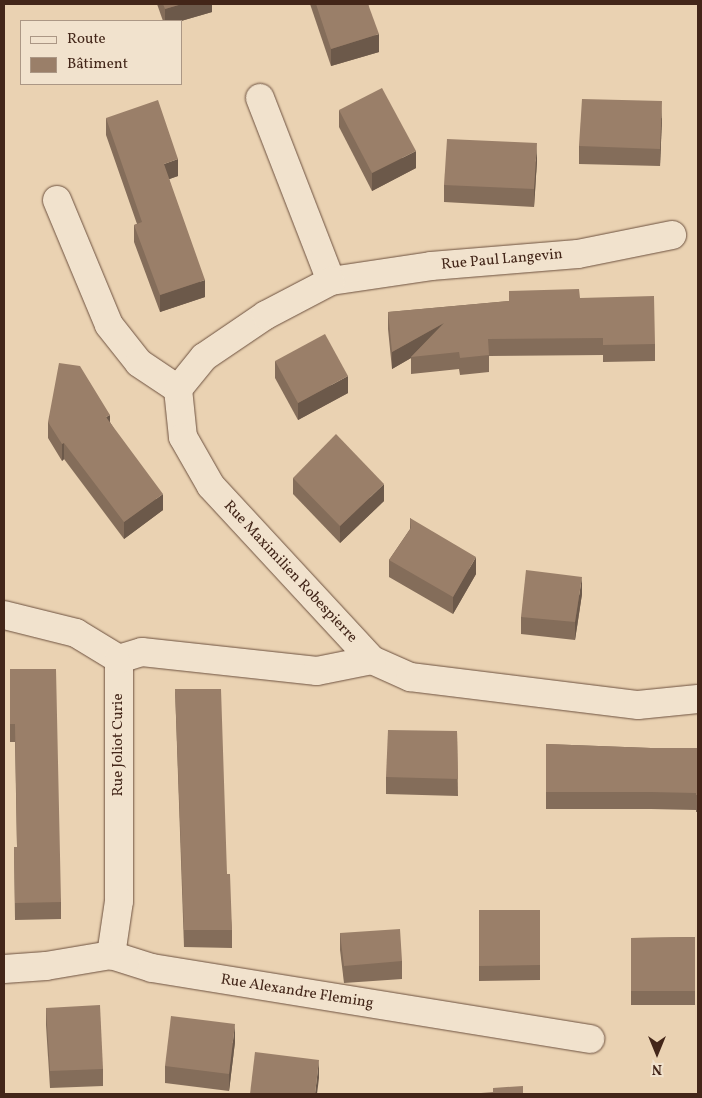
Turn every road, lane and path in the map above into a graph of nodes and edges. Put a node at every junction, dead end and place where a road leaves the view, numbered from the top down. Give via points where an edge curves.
1 (260, 98) dead end
2 (57, 200) dead end
3 (672, 235) dead end
4 (331, 281) junction
5 (178, 389) junction
6 (4, 615) edge
7 (119, 659) junction
8 (372, 660) junction
9 (698, 699) edge
10 (110, 956) junction
11 (4, 969) edge
12 (590, 1038) dead end

1 - 4 street
2 - 5 street via 109,325 139,363
3 - 4 street, Rue Paul Langevin via 578,254 431,266
4 - 5 street, Rue Paul Langevin via 266,315 204,357
5 - 8 street, Rue Maximilien Robespierre via 183,437 211,486
6 - 7 street via 76,633
7 - 8 street via 142,652 317,671
7 - 10 street, Rue Joliot Curie via 119,901
8 - 9 street, Rue Maximilien Robespierre via 410,676 629,704
10 - 11 street, Rue Alexandre Fleming
10 - 12 street, Rue Alexandre Fleming via 152,968

